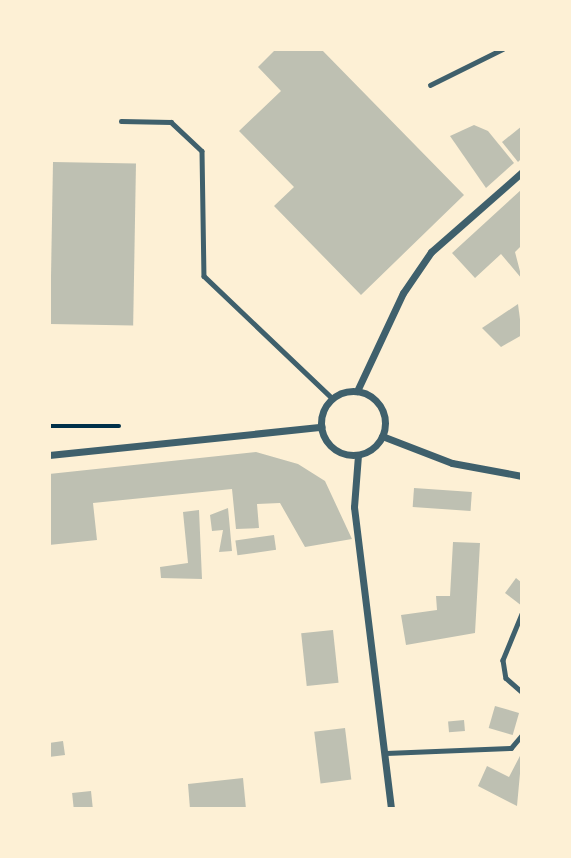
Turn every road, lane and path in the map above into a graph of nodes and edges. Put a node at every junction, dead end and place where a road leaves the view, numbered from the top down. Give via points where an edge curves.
1 (503, 49) edge
2 (430, 85) dead end
3 (121, 121) dead end
4 (522, 172) edge
5 (357, 391) junction
6 (332, 398) junction
7 (49, 426) edge
8 (119, 426) dead end
9 (321, 427) junction
10 (382, 436) junction
11 (358, 454) junction
12 (49, 455) edge
13 (522, 477) edge
14 (522, 614) edge
15 (522, 692) edge
16 (522, 735) edge
17 (386, 753) junction
18 (391, 809) edge

1 - 2 lane
3 - 6 lane via 171,122 202,151 204,276
4 - 5 street via 431,252 403,293
5 - 6 street
5 - 10 street via 381,407
6 - 9 street
7 - 8 path
9 - 11 street via 330,445
9 - 12 street
10 - 11 street
10 - 13 street via 452,463
11 - 17 street via 355,507
14 - 15 lane via 503,660 506,678
16 - 17 lane via 512,748
17 - 18 street

